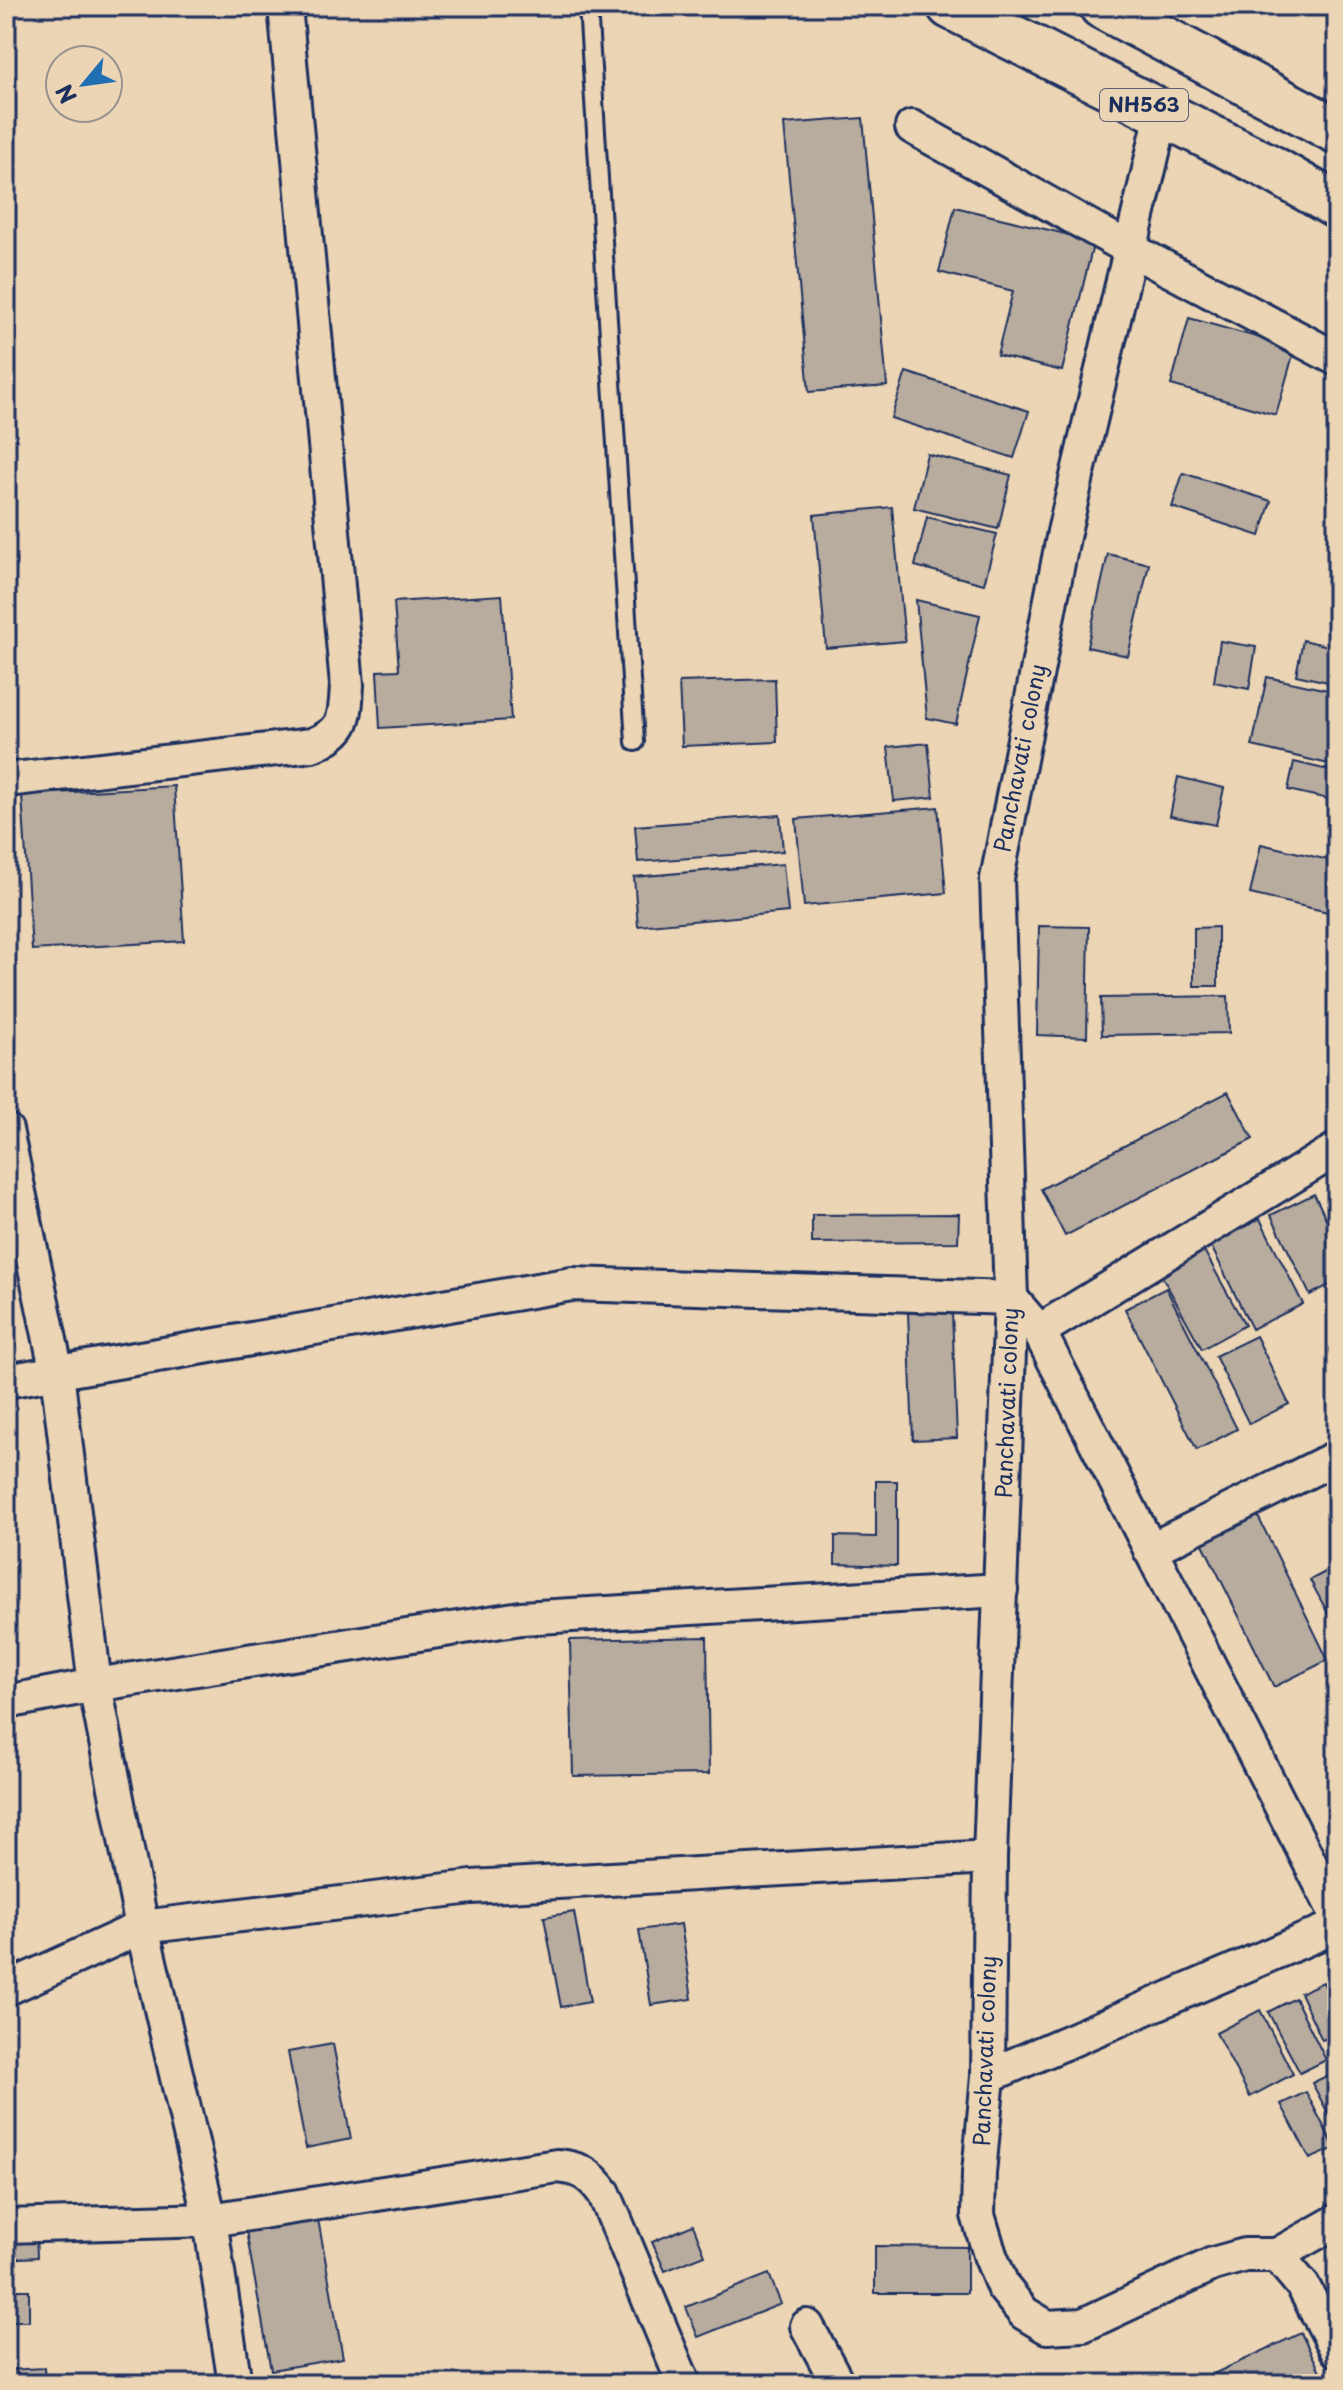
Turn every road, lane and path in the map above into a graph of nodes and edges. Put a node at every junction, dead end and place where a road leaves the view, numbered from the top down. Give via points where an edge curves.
1 (285, 6) edge
2 (588, 6) edge
3 (950, 6) edge
4 (1103, 6) edge
5 (1162, 114) junction
6 (912, 127) dead end
7 (1337, 131) edge
8 (1337, 206) edge
9 (1130, 249) junction
10 (1337, 359) edge
11 (635, 742) dead end
12 (6, 780) edge
13 (6, 1130) edge
14 (1337, 1149) edge
15 (1011, 1298) junction
16 (1039, 1331) junction
17 (57, 1373) junction
18 (6, 1381) edge
19 (1337, 1457) edge
20 (1150, 1550) junction
21 (1001, 1590) junction
22 (95, 1685) junction
23 (6, 1702) edge
24 (990, 1857) junction
25 (1337, 1916) edge
26 (1337, 1926) edge
27 (142, 1927) junction
28 (6, 1989) edge
29 (988, 2076) junction
30 (210, 2220) junction
31 (1337, 2221) edge
32 (6, 2226) edge
33 (1277, 2255) junction
34 (807, 2326) dead end
35 (1337, 2350) edge
36 (235, 2384) edge
37 (684, 2384) edge
38 (838, 2384) edge

1 - 12 street via 347,685 345,716 330,738 312,745
2 - 11 lane
3 - 5 highway, NH563
4 - 7 highway
5 - 8 highway, NH563
5 - 9 street, Panchavati colony
6 - 9 street
9 - 10 street
9 - 15 street, Panchavati colony via 1064,532 997,879
13 - 17 street
14 - 16 street
15 - 16 street
15 - 17 street via 572,1284
15 - 21 street, Panchavati colony
16 - 20 street
17 - 18 street
17 - 22 street
19 - 20 street
20 - 25 street
21 - 22 street via 521,1618
21 - 24 street, Panchavati colony
22 - 23 street
22 - 27 street
24 - 27 street via 472,1887
24 - 29 street, Panchavati colony
26 - 29 street
27 - 28 street
27 - 30 street
29 - 33 street, Panchavati colony via 978,2215 1003,2287 1024,2313 1047,2327 1083,2325 1213,2264 1245,2255
30 - 32 street
30 - 36 street
30 - 37 street via 557,2166 577,2168 604,2193
31 - 33 street
33 - 35 street via 1303,2286
34 - 38 street

